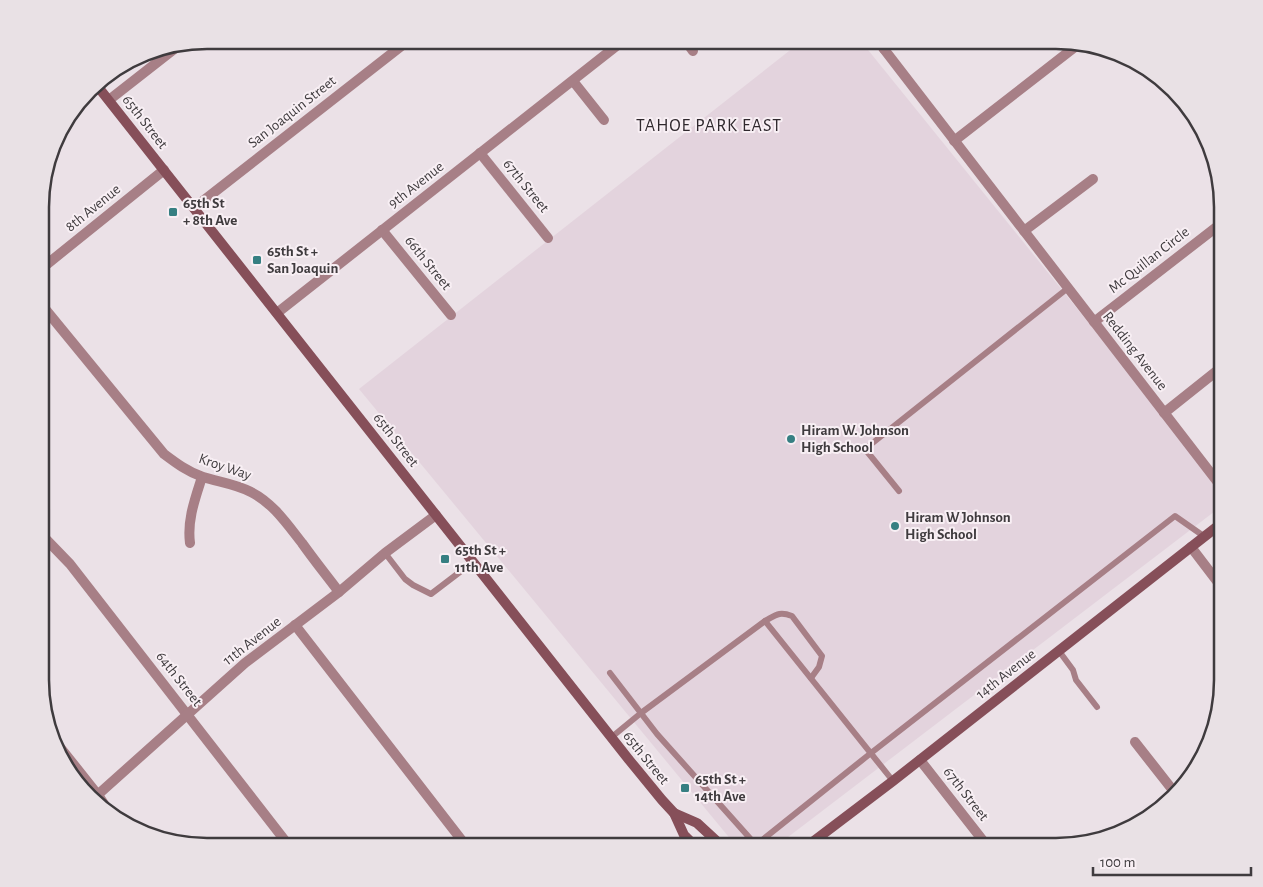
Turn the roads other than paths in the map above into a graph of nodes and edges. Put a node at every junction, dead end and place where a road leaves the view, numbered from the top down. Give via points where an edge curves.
1 (397, 49) edge
2 (613, 49) edge
3 (884, 50) edge
4 (1071, 50) edge
5 (168, 54) edge
6 (573, 80) junction
7 (101, 90) edge
8 (109, 100) junction
9 (604, 120) dead end
10 (954, 140) junction
11 (480, 153) junction
12 (164, 170) junction
13 (1093, 179) dead end
14 (194, 208) junction
15 (1214, 229) edge
16 (382, 230) junction
17 (1024, 231) junction
18 (548, 238) dead end
19 (49, 263) edge
20 (1068, 288) junction
21 (277, 313) junction
22 (49, 314) edge
23 (451, 315) dead end
24 (1094, 322) junction
25 (1214, 373) edge
26 (1164, 413) junction
27 (202, 477) junction
28 (1214, 477) edge
29 (899, 492) dead end
30 (436, 515) junction
31 (1214, 529) edge
32 (1204, 537) junction
33 (49, 542) edge
34 (190, 543) dead end
35 (1191, 548) junction
36 (385, 554) junction
37 (473, 562) junction
38 (1214, 577) edge
39 (340, 592) junction
40 (765, 621) junction
41 (295, 626) junction
42 (1059, 651) junction
43 (610, 673) dead end
44 (811, 678) junction
45 (1097, 707) dead end
46 (641, 713) junction
47 (188, 714) junction
48 (614, 736) dead end
49 (1135, 742) dead end
50 (871, 753) junction
51 (920, 760) junction
52 (893, 781) junction
53 (1171, 788) edge
54 (99, 795) edge
55 (674, 813) junction
56 (283, 838) edge
57 (460, 838) edge
58 (686, 838) edge
59 (713, 838) edge
60 (750, 838) edge
61 (765, 838) edge
62 (818, 838) edge
63 (981, 838) edge

1 - 14 street, San Joaquin Street
2 - 6 street, 9th Avenue
3 - 10 street, Redding Avenue
4 - 10 street
5 - 8 street
6 - 9 street
6 - 11 street, 9th Avenue
7 - 8 main road, 65th Street
8 - 12 main road, 65th Street
10 - 17 street, Redding Avenue
11 - 16 street, 9th Avenue
11 - 18 street, 67th Street
12 - 14 main road, 65th Street
12 - 19 street, 8th Avenue
13 - 17 street
14 - 21 main road, 65th Street
15 - 24 street, Mc Quillan Circle
16 - 21 street, 9th Avenue
16 - 23 street, 66th Street
17 - 20 street, Redding Avenue
20 - 24 street, Redding Avenue
20 - 29 lane via 865,450
21 - 30 main road, 65th Street
22 - 27 street, Kroy Way via 160,450 178,465
24 - 26 street, Redding Avenue
25 - 26 street
26 - 28 street, Redding Avenue
27 - 34 street via 191,511
27 - 39 street, Kroy Way via 236,485 264,500 282,517
30 - 36 street, 11th Avenue
30 - 37 main road, 65th Street
31 - 32 main road, 14th Avenue
32 - 35 main road, 14th Avenue
32 - 50 lane via 1175,516
33 - 47 street, 64th Street via 70,564
35 - 38 street
35 - 42 main road, 14th Avenue
36 - 37 lane via 405,579 431,594
36 - 39 street, 11th Avenue
37 - 55 main road, 65th Street via 640,775
39 - 41 street, 11th Avenue
40 - 44 lane
40 - 44 lane via 777,614 792,616 822,656
40 - 46 lane
41 - 47 street, 11th Avenue via 245,663
41 - 57 street
42 - 45 lane
42 - 51 main road, 14th Avenue
43 - 46 lane
44 - 50 lane
46 - 48 lane
46 - 60 lane
47 - 54 street, 11th Avenue
47 - 56 street, 64th Street
49 - 53 street
50 - 52 lane
50 - 61 lane
51 - 52 main road, 14th Avenue
51 - 63 street, 67th Street
52 - 62 main road, 14th Avenue
55 - 58 main road, 65th Street
55 - 59 main road, 65th Street via 697,823

